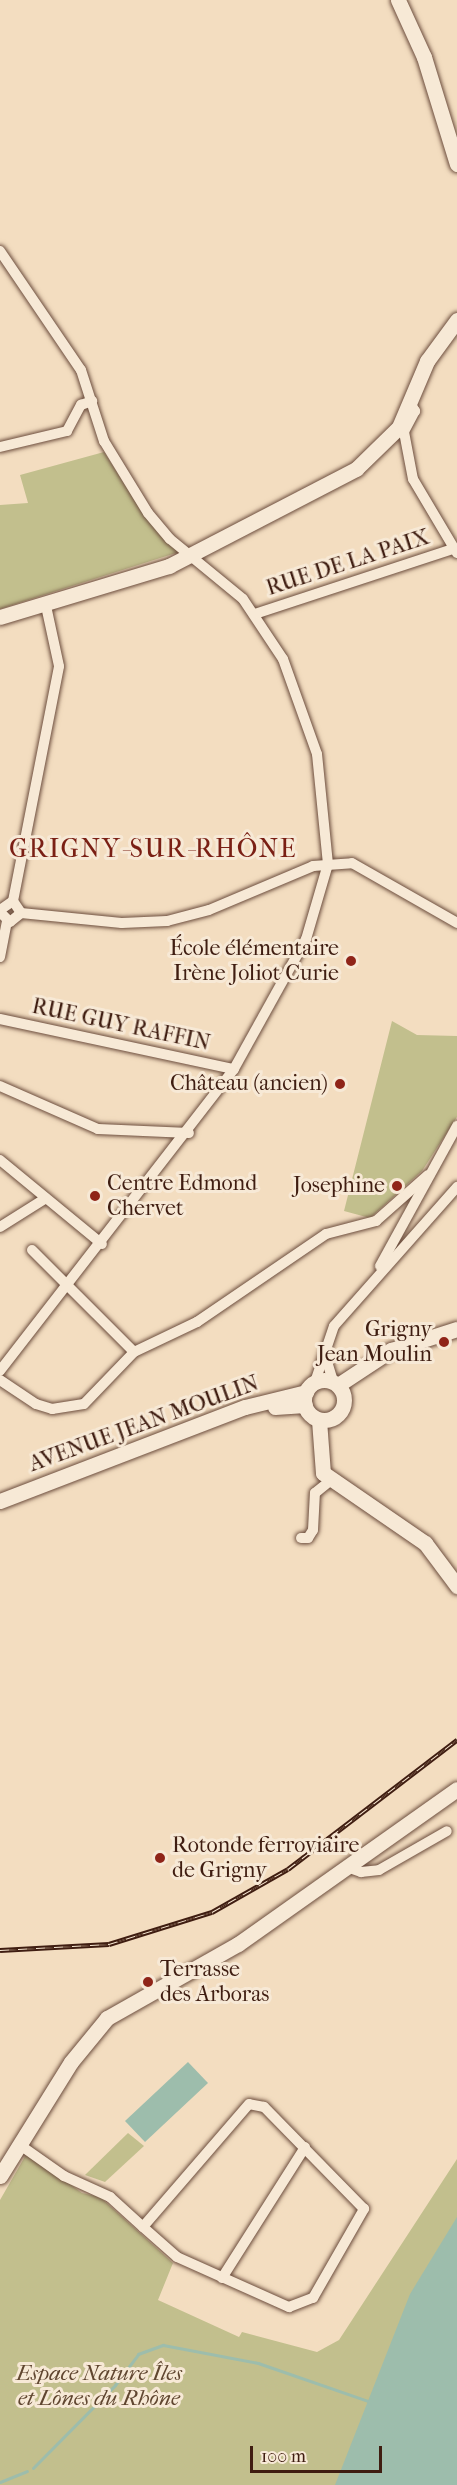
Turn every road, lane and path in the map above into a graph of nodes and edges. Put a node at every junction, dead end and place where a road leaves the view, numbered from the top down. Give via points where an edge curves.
1 (398, 0) edge
2 (457, 164) edge
3 (0, 251) edge
4 (457, 320) edge
5 (92, 401) junction
6 (409, 401) junction
7 (0, 447) edge
8 (455, 551) edge
9 (189, 555) junction
10 (46, 606) junction
11 (255, 614) junction
12 (0, 617) edge
13 (328, 864) junction
14 (13, 901) junction
15 (2, 911) edge
16 (21, 913) junction
17 (457, 923) edge
18 (0, 957) edge
19 (0, 1019) edge
20 (234, 1069) junction
21 (0, 1086) edge
22 (457, 1126) edge
23 (189, 1133) junction
24 (0, 1160) edge
25 (428, 1175) junction
26 (457, 1187) edge
27 (46, 1198) junction
28 (0, 1227) edge
29 (102, 1244) junction
30 (32, 1250) dead end
31 (379, 1269) junction
32 (65, 1288) junction
33 (457, 1329) edge
34 (423, 1342) junction
35 (134, 1352) junction
36 (325, 1355) junction
37 (0, 1371) edge
38 (0, 1380) edge
39 (336, 1383) junction
40 (308, 1393) junction
41 (345, 1401) junction
42 (325, 1419) junction
43 (330, 1481) junction
44 (0, 1502) edge
45 (0, 1509) edge
46 (301, 1538) dead end
47 (455, 1579) edge
48 (457, 1789) edge
49 (447, 1831) dead end
50 (347, 1867) junction
51 (20, 2145) junction
52 (305, 2147) junction
53 (4, 2170) edge
54 (0, 2181) edge
55 (143, 2228) junction
56 (222, 2278) junction

1 - 2 street via 424,57
3 - 5 street via 77,364
4 - 6 street via 427,361
5 - 7 street via 81,405 67,431
5 - 9 street via 104,441 133,490
6 - 8 street via 415,411 404,432 413,479
6 - 9 street via 399,427 356,469 302,502
8 - 11 street, RUE DE LA PAIX
9 - 10 street
9 - 11 street
10 - 12 street
10 - 14 street via 59,666
11 - 13 street via 283,659 308,725
13 - 16 street via 209,910 167,921 122,923
13 - 17 street via 361,866
13 - 20 street via 306,939
14 - 15 street
14 - 16 street
15 - 16 street
15 - 18 street
19 - 20 street, RUE GUY RAFFIN
20 - 23 street
21 - 23 street via 86,1126
22 - 25 street
23 - 29 street
24 - 27 street
25 - 31 street
25 - 35 street via 376,1221 326,1234 197,1322
26 - 31 street
27 - 28 street
27 - 29 street
29 - 32 street
30 - 32 street
31 - 36 street via 334,1326
32 - 35 street
32 - 37 street
33 - 34 street
34 - 39 street via 391,1350
34 - 41 street via 380,1365
35 - 38 street via 84,1404 52,1409 36,1404
36 - 39 street
36 - 40 street
39 - 40 street
39 - 41 street
40 - 42 street
40 - 44 street, AVENUE JEAN MOULIN via 245,1407
40 - 45 street, AVENUE JEAN MOULIN via 224,1421
41 - 42 street
42 - 43 street via 319,1463
43 - 46 street via 315,1493 313,1530 308,1538
43 - 47 street via 416,1536
48 - 50 street
49 - 50 street via 379,1870
50 - 51 street via 238,1944 107,2018 71,2061
51 - 53 street
51 - 55 street via 64,2176 110,2197
52 - 55 street via 264,2107 249,2104
52 - 56 street
52 - 56 street via 364,2209 324,2282 313,2298 289,2307
53 - 54 street
55 - 56 street via 177,2257

